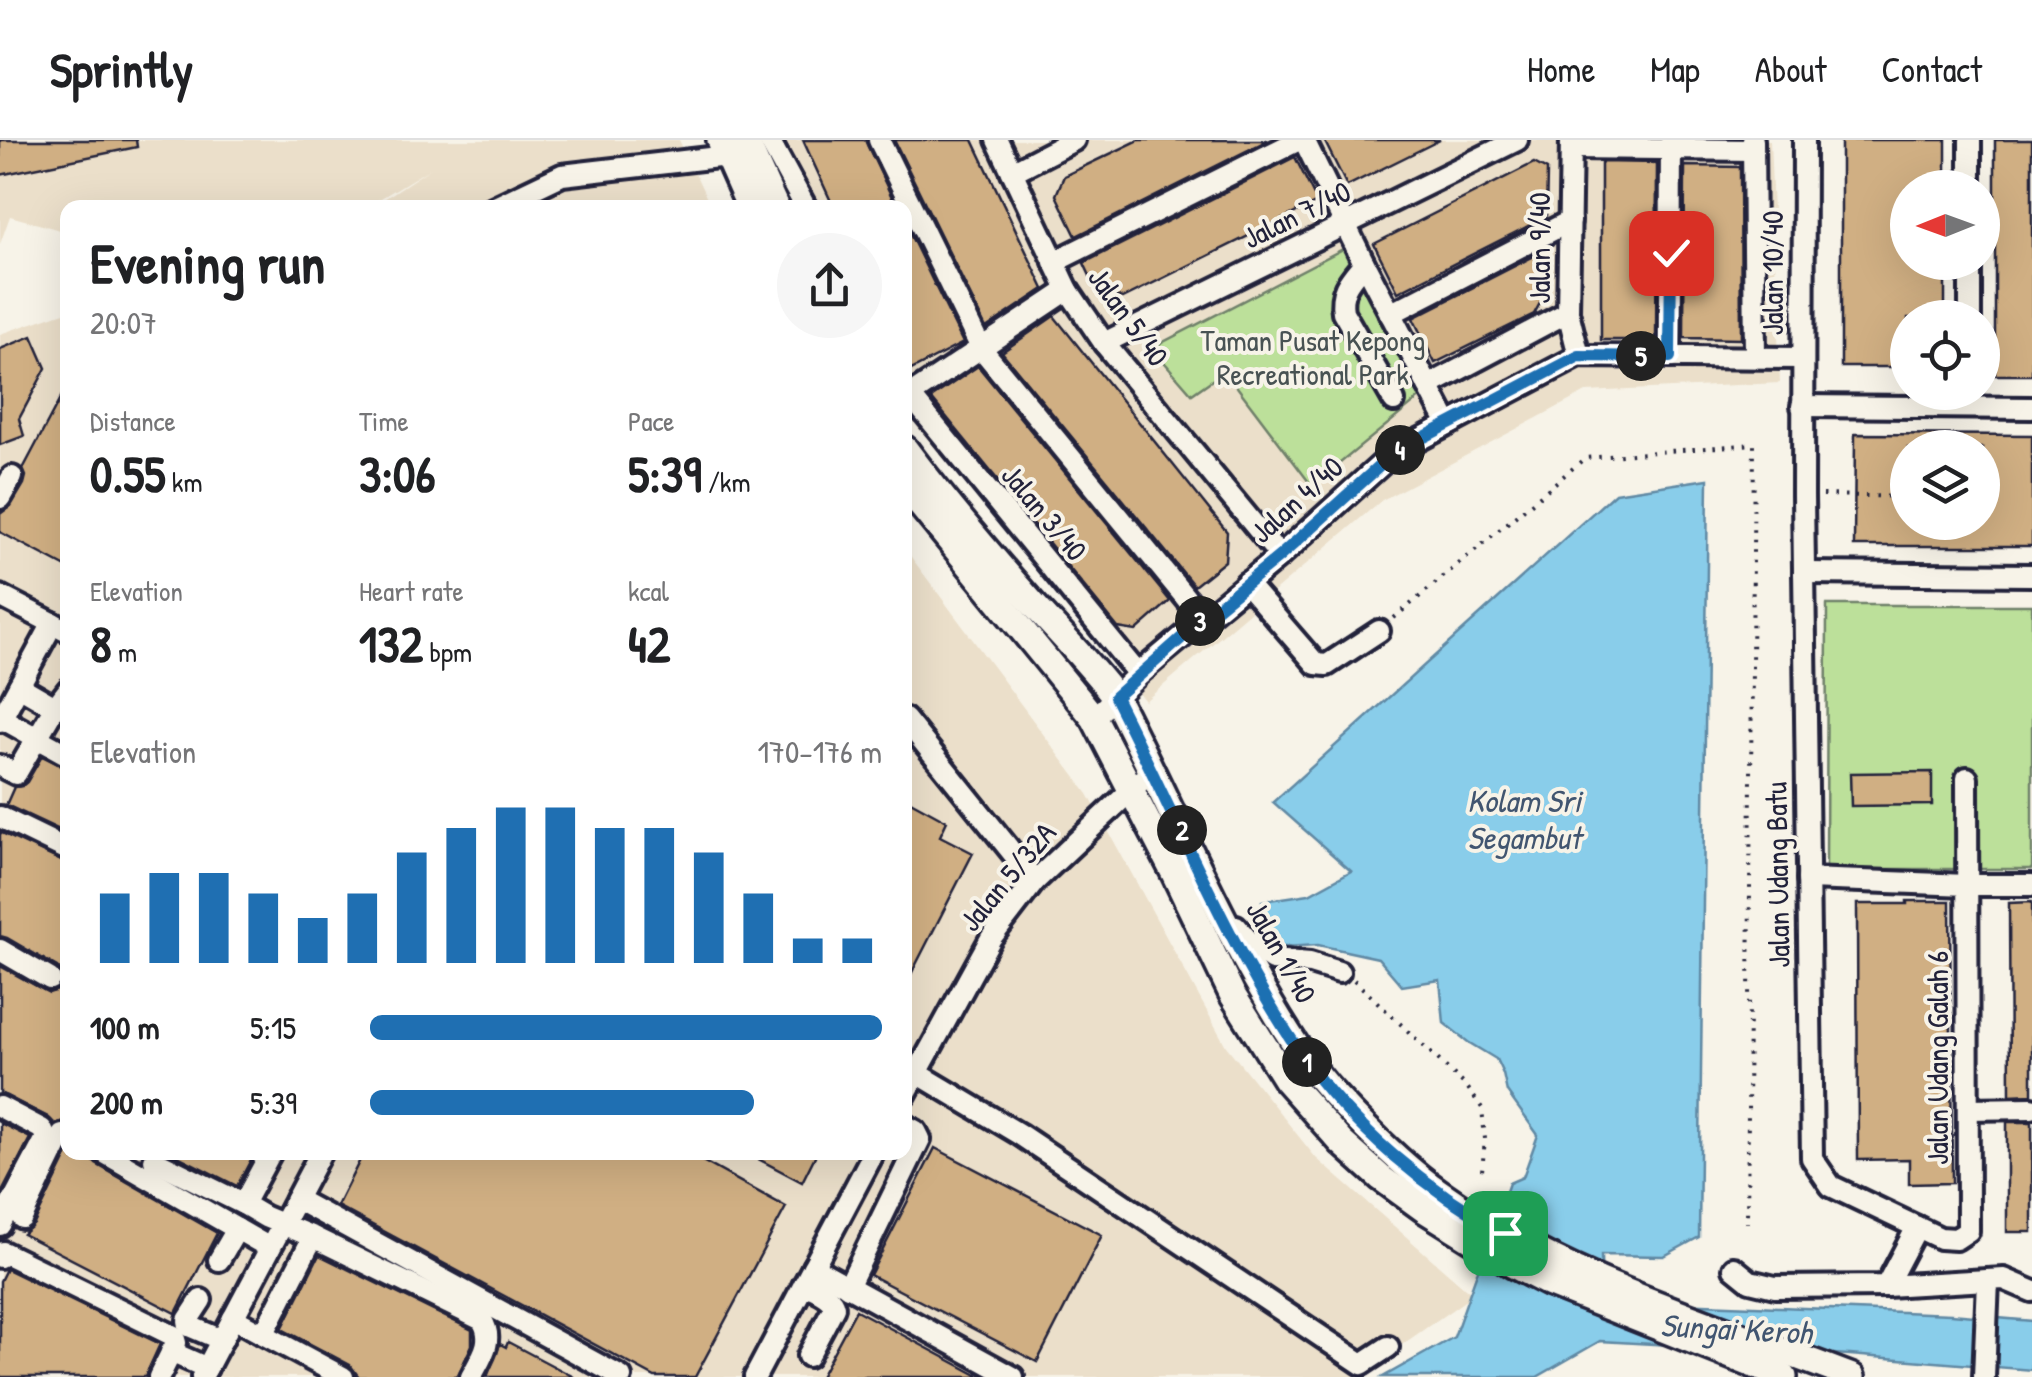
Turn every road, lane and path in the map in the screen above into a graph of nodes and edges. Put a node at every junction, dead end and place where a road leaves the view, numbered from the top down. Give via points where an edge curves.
1 (879, 140) edge
2 (998, 140) edge
3 (1074, 140) edge
4 (1302, 140) edge
5 (1517, 140) edge
6 (1804, 140) edge
7 (1970, 140) edge
8 (744, 143) edge
9 (1570, 144) edge
10 (1671, 145) edge
11 (1754, 145) edge
12 (1970, 170) edge
13 (1012, 172) junction
14 (510, 200) edge
15 (749, 200) edge
16 (772, 200) edge
17 (798, 200) edge
18 (908, 200) edge
19 (912, 207) edge
20 (1570, 220) junction
21 (1345, 225) junction
22 (1054, 262) junction
23 (1364, 263) junction
24 (1068, 290) junction
25 (1568, 312) junction
26 (1390, 314) junction
27 (1104, 343) junction
28 (981, 348) junction
29 (1579, 356) junction
30 (1670, 357) junction
31 (1755, 357) junction
32 (1803, 358) junction
33 (1428, 386) junction
34 (912, 390) edge
35 (912, 399) edge
36 (1394, 402) dead end
37 (1890, 403) edge
38 (2000, 404) edge
39 (1802, 406) junction
40 (2032, 408) edge
41 (1448, 424) junction
42 (912, 458) edge
43 (12, 476) dead end
44 (912, 495) edge
45 (1803, 496) junction
46 (1890, 497) edge
47 (0, 498) edge
48 (1280, 556) junction
49 (1804, 573) junction
50 (2032, 575) edge
51 (1246, 583) junction
52 (0, 596) edge
53 (1203, 619) junction
54 (60, 628) edge
55 (1379, 631) joint
56 (1138, 674) junction
57 (19, 686) junction
58 (1115, 697) junction
59 (60, 699) edge
60 (60, 701) edge
61 (1094, 718) junction
62 (1, 720) edge
63 (912, 728) edge
64 (38, 738) junction
65 (60, 750) edge
66 (0, 766) edge
67 (1153, 770) junction
68 (1967, 778) dead end
69 (1132, 788) junction
70 (0, 817) edge
71 (60, 846) edge
72 (1808, 878) junction
73 (1035, 882) junction
74 (1968, 885) junction
75 (2032, 885) edge
76 (1216, 901) junction
77 (0, 950) edge
78 (1339, 972) joint
79 (50, 979) dead end
80 (912, 1079) edge
81 (912, 1084) edge
82 (0, 1107) edge
83 (2032, 1108) edge
84 (1968, 1109) junction
85 (912, 1128) edge
86 (60, 1139) edge
87 (912, 1155) edge
88 (117, 1160) edge
89 (154, 1160) dead end
90 (267, 1160) edge
91 (317, 1160) edge
92 (870, 1160) edge
93 (910, 1160) edge
94 (1482, 1171) dead end
95 (296, 1200) junction
96 (1432, 1201) junction
97 (244, 1204) junction
98 (22, 1218) dead end
99 (1747, 1223) dead end
100 (282, 1224) junction
101 (0, 1225) edge
102 (1917, 1227) junction
103 (237, 1229) junction
104 (1968, 1231) joint
105 (312, 1238) junction
106 (270, 1248) junction
107 (0, 1257) edge
108 (219, 1260) dead end
109 (1734, 1268) dead end
110 (809, 1276) junction
111 (1988, 1280) junction
112 (1886, 1286) junction
113 (848, 1287) junction
114 (2032, 1291) edge
115 (201, 1300) dead end
116 (234, 1318) junction
117 (264, 1333) junction
118 (222, 1340) junction
119 (1388, 1347) dead end
120 (172, 1352) junction
121 (803, 1365) edge
122 (205, 1373) edge
123 (1983, 1374) edge
124 (1848, 1376) edge
125 (159, 1377) edge
126 (343, 1377) edge
127 (471, 1377) edge
128 (621, 1377) edge
129 (755, 1377) edge
130 (1012, 1377) edge
131 (1784, 1377) edge

1 - 18 street
2 - 13 street, Jalan 5/40
3 - 13 street
4 - 21 street
4 - 22 street
5 - 21 street, Jalan 7/40
6 - 32 street, Jalan 10/40
7 - 12 street
8 - 14 street via 562,175
8 - 15 main road
8 - 16 main road
8 - 17 street
9 - 10 street
9 - 20 street, Jalan 9/40
10 - 11 street
10 - 30 street
11 - 31 street, Jalan 10/40
13 - 22 street, Jalan 5/40
19 - 28 street
20 - 25 street, Jalan 9/40
20 - 26 street
21 - 23 street
21 - 27 street, Jalan 7/40
22 - 24 street, Jalan 5/40
23 - 26 street
23 - 36 street via 1340,300
24 - 27 street, Jalan 5/40
24 - 28 street
25 - 29 street, Jalan 9/40
25 - 33 street
26 - 33 street
27 - 48 street, Jalan 5/40
28 - 34 street
28 - 53 street
29 - 30 street, Jalan 4/40
29 - 41 street, Jalan 4/40
30 - 31 street, Jalan 4/40
31 - 32 street, Jalan 4/40
32 - 39 street, Jalan 10/40
33 - 41 street
35 - 56 street, Jalan 3/40
37 - 39 street
38 - 40 street
39 - 45 street, Jalan Udang Batu
41 - 48 street, Jalan 4/40 via 1394,453
42 - 58 main road, Jalan 1/40
43 - 47 street
44 - 61 main road, Jalan 1/40
45 - 46 path
45 - 49 street, Jalan Udang Batu
48 - 51 street, Jalan 4/40
49 - 50 street
49 - 72 street, Jalan Udang Batu
51 - 53 street, Jalan 4/40
51 - 55 street via 1316,664 1327,665
52 - 54 street
53 - 56 street, Jalan 4/40
54 - 57 street
55 - 99 path via 1585,458 1754,444
56 - 58 street, Jalan 4/40
57 - 59 street
57 - 62 street
58 - 61 street, Jalan 4/40
58 - 67 main road, Jalan 1/40
60 - 64 street
61 - 69 main road, Jalan 1/40
62 - 64 street
63 - 73 street
64 - 65 street
64 - 66 street via 16,774
67 - 69 street, Jalan 5/32A
67 - 76 main road, Jalan 1/40
68 - 74 street, Jalan Udang Galah 6
69 - 73 street, Jalan 5/32A
69 - 96 main road, Jalan 1/40 via 1232,994 1286,1080 1381,1178
70 - 71 street
72 - 74 street
72 - 102 street, Jalan Udang Batu via 1812,1158 1831,1186
73 - 80 street, Jalan 5/32A via 991,938
74 - 75 street
74 - 84 street, Jalan Udang Galah 6
76 - 78 street via 1272,960
76 - 96 main road, Jalan 1/40 via 1302,1055
77 - 79 street
78 - 94 path via 1359,983 1467,1087 1482,1108
81 - 119 street via 1019,1134 1362,1364
82 - 101 street via 46,1138
83 - 84 street
84 - 104 street, Jalan Udang Galah 6
85 - 87 street via 920,1139
86 - 98 street
88 - 103 street
89 - 97 street
90 - 97 street
91 - 95 street
92 - 110 street
93 - 113 street
95 - 100 street
95 - 128 street
96 - 124 main road, Jalan 1/40 via 1614,1286
96 - 131 main road, Jalan 1/40 via 1513,1265 1550,1284
97 - 100 street
100 - 105 street
100 - 106 street
102 - 104 street, Jalan Udang Batu via 1940,1238
102 - 112 street
103 - 106 street
103 - 108 street
105 - 117 street
105 - 127 street via 482,1320 487,1347
106 - 116 street
107 - 120 street via 3,1252 174,1336
109 - 112 street via 1750,1281 1775,1287
110 - 113 street
110 - 121 street via 834,1308
110 - 129 street
111 - 112 street
111 - 114 street
111 - 123 street
113 - 130 street
115 - 118 street via 189,1326
116 - 117 street
116 - 118 street
117 - 126 street
118 - 122 street
120 - 122 street
120 - 125 street

